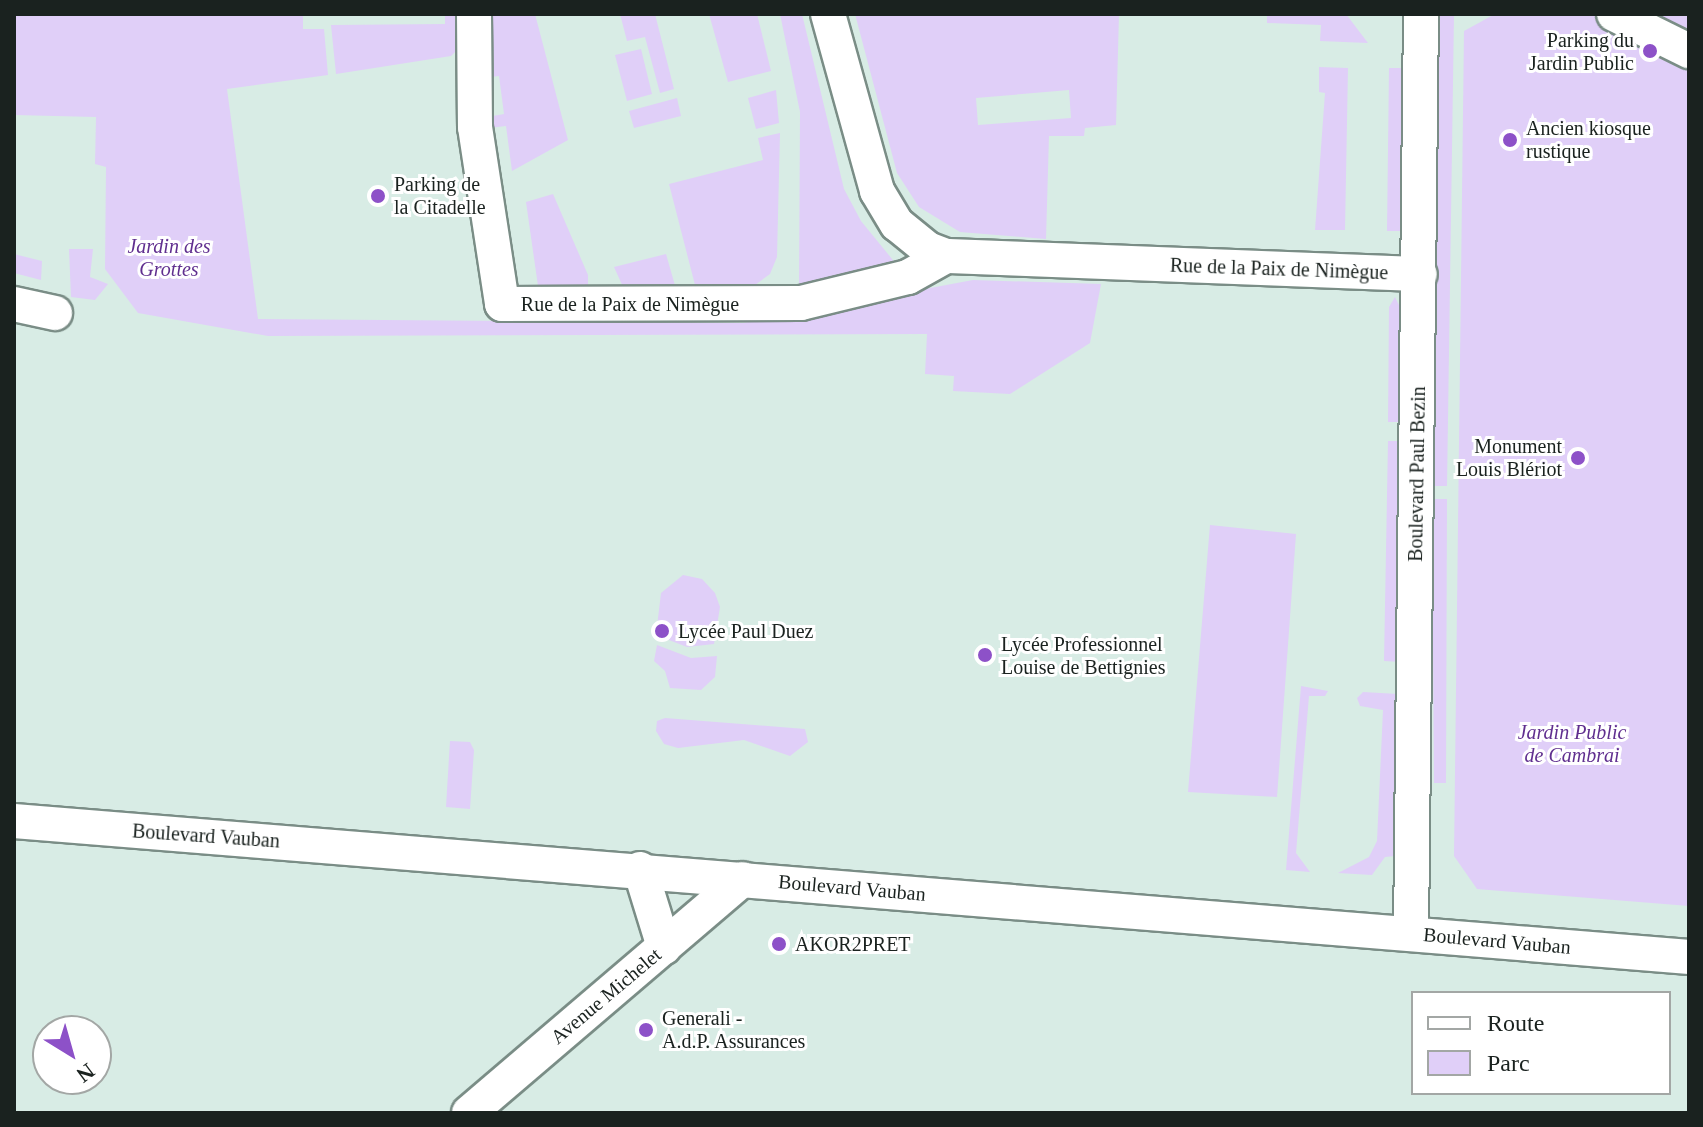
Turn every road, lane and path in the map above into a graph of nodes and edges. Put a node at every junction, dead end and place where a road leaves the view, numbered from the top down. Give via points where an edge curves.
1 (474, 14) edge
2 (828, 14) edge
3 (1421, 14) edge
4 (1614, 14) edge
5 (1689, 51) edge
6 (946, 256) junction
7 (1420, 274) junction
8 (14, 304) edge
9 (55, 313) dead end
10 (14, 821) edge
11 (640, 869) junction
12 (743, 879) junction
13 (1411, 934) junction
14 (664, 947) junction
15 (1689, 957) edge
16 (469, 1113) edge

1 - 6 street, Rue de la Paix de Nimègue via 477,148 502,304 801,303 908,277
2 - 6 street, Rue de la Paix de Nimègue via 877,191 913,239
3 - 7 street, Boulevard Paul Bezin
4 - 5 street
6 - 7 street, Rue de la Paix de Nimègue
7 - 13 street, Boulevard Paul Bezin
8 - 9 street
10 - 11 street, Boulevard Vauban
11 - 12 street, Boulevard Vauban
11 - 14 street
12 - 13 street, Boulevard Vauban
12 - 14 street, Avenue Michelet
13 - 15 street, Boulevard Vauban
14 - 16 street, Avenue Michelet

